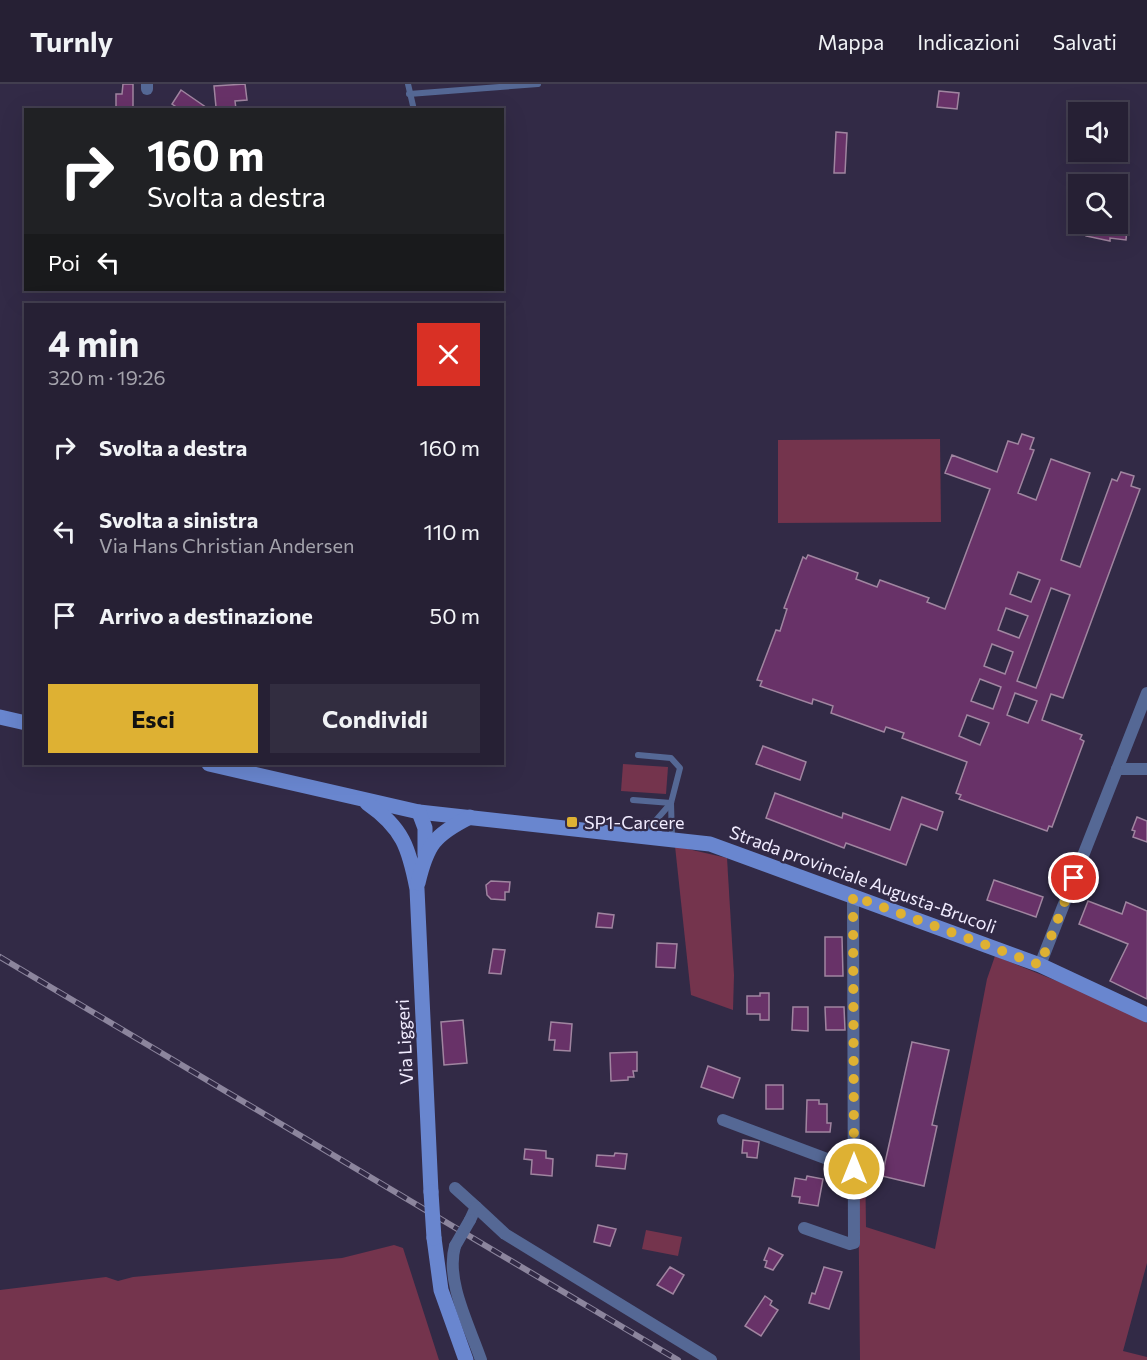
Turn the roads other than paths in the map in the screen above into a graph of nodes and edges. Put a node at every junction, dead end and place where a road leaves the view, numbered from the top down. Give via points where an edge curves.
1 (408, 84) edge
2 (538, 84) edge
3 (409, 94) junction
4 (413, 108) edge
5 (1147, 693) edge
6 (0, 717) edge
7 (24, 723) edge
8 (638, 756) dead end
9 (213, 765) edge
10 (1117, 769) junction
11 (1147, 770) edge
12 (362, 799) junction
13 (633, 800) dead end
14 (671, 803) junction
15 (419, 812) junction
16 (470, 817) junction
17 (644, 835) junction
18 (672, 838) junction
19 (409, 849) junction
20 (424, 855) junction
21 (417, 889) junction
22 (853, 896) junction
23 (1040, 965) junction
24 (1147, 1015) edge
25 (723, 1120) dead end
26 (854, 1169) junction
27 (455, 1188) dead end
28 (476, 1207) junction
29 (804, 1228) dead end
30 (466, 1360) edge
31 (481, 1360) edge
32 (711, 1360) edge

1 - 3 lane
2 - 3 lane
3 - 4 lane
5 - 10 street
6 - 7 main road
8 - 14 lane via 675,760 680,768
9 - 12 main road, Strada provinciale Augusta-Brucoli
10 - 11 street
10 - 23 street
12 - 15 main road, Strada provinciale Augusta-Brucoli
12 - 19 main road via 396,827
13 - 14 lane
14 - 17 lane
14 - 18 lane
15 - 16 main road, Strada provinciale Augusta-Brucoli
15 - 19 main road via 411,828
15 - 20 main road via 425,828
16 - 17 main road, Strada provinciale Augusta-Brucoli
16 - 20 main road via 450,827
17 - 18 main road, Strada provinciale Augusta-Brucoli
18 - 22 main road, Strada provinciale Augusta-Brucoli via 710,844
19 - 21 main road
20 - 21 main road
21 - 30 main road, Via Liggeri, bridge via 434,1238 441,1290
22 - 23 main road, Strada provinciale Augusta-Brucoli
22 - 26 street
23 - 24 main road, Strada provinciale Augusta-Brucoli
25 - 26 street
26 - 29 street via 854,1243
27 - 28 street
28 - 31 street, bridge via 453,1255 456,1287
28 - 32 street via 505,1234

